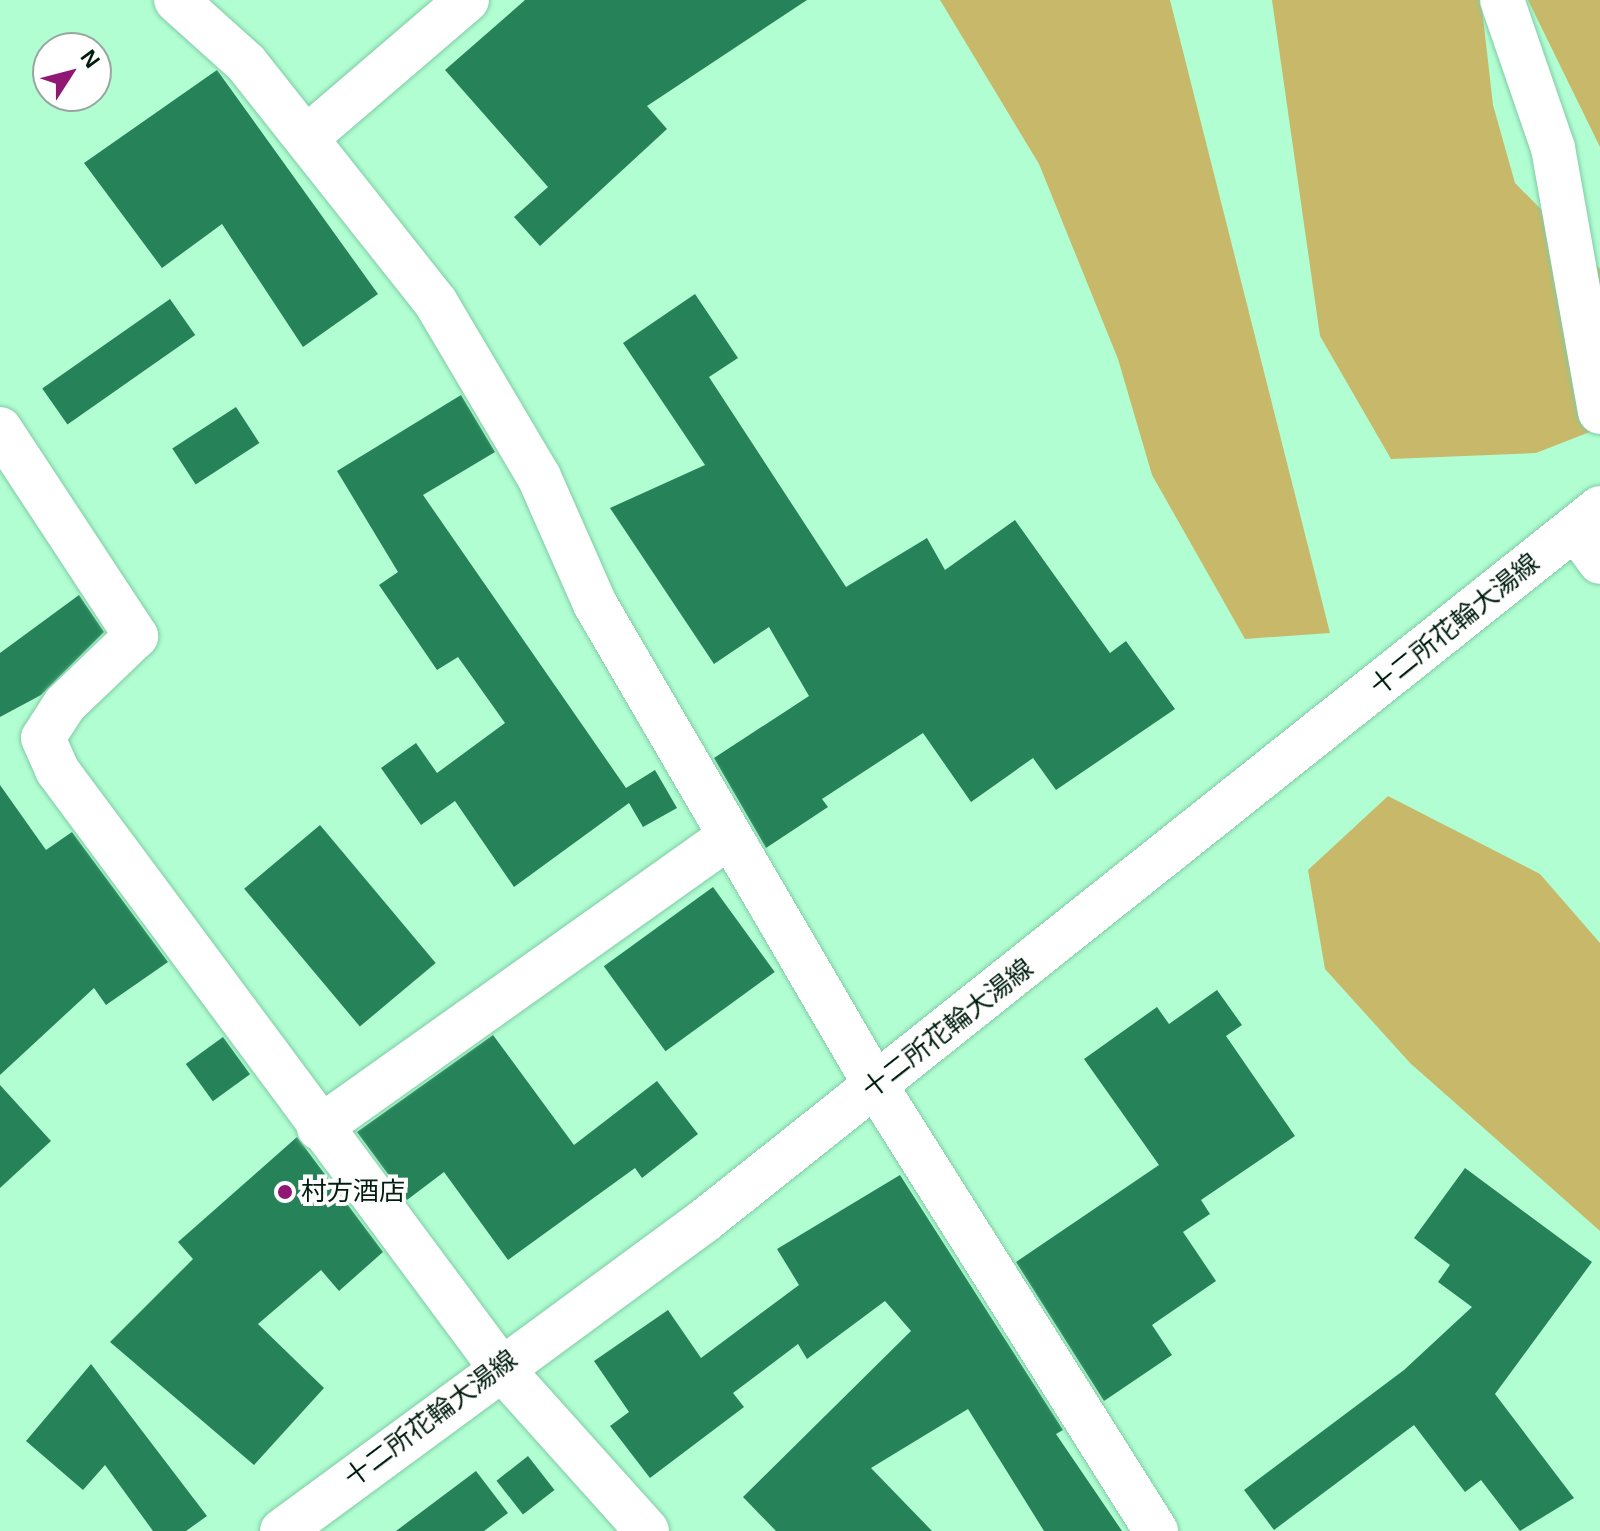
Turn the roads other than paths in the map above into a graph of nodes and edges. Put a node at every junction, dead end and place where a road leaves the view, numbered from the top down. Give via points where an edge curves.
1 (176, 0) edge
2 (467, 0) edge
3 (1502, 0) edge
4 (306, 138) junction
5 (1581, 214) edge
6 (1600, 412) edge
7 (0, 429) edge
8 (1592, 533) edge
9 (730, 836) junction
10 (876, 1086) junction
11 (319, 1128) junction
12 (500, 1367) junction
13 (282, 1531) edge
14 (647, 1531) edge
15 (1156, 1531) edge

1 - 4 street via 246,63
2 - 4 street
3 - 5 street
4 - 9 street via 436,303 539,477 595,604
5 - 6 street
7 - 11 street via 136,636 65,704 43,738 57,770
8 - 10 street, 十二所花輪大湯線
9 - 10 street
9 - 11 street
10 - 12 street, 十二所花輪大湯線
10 - 15 street
11 - 12 street
12 - 13 street, 十二所花輪大湯線
12 - 14 street

